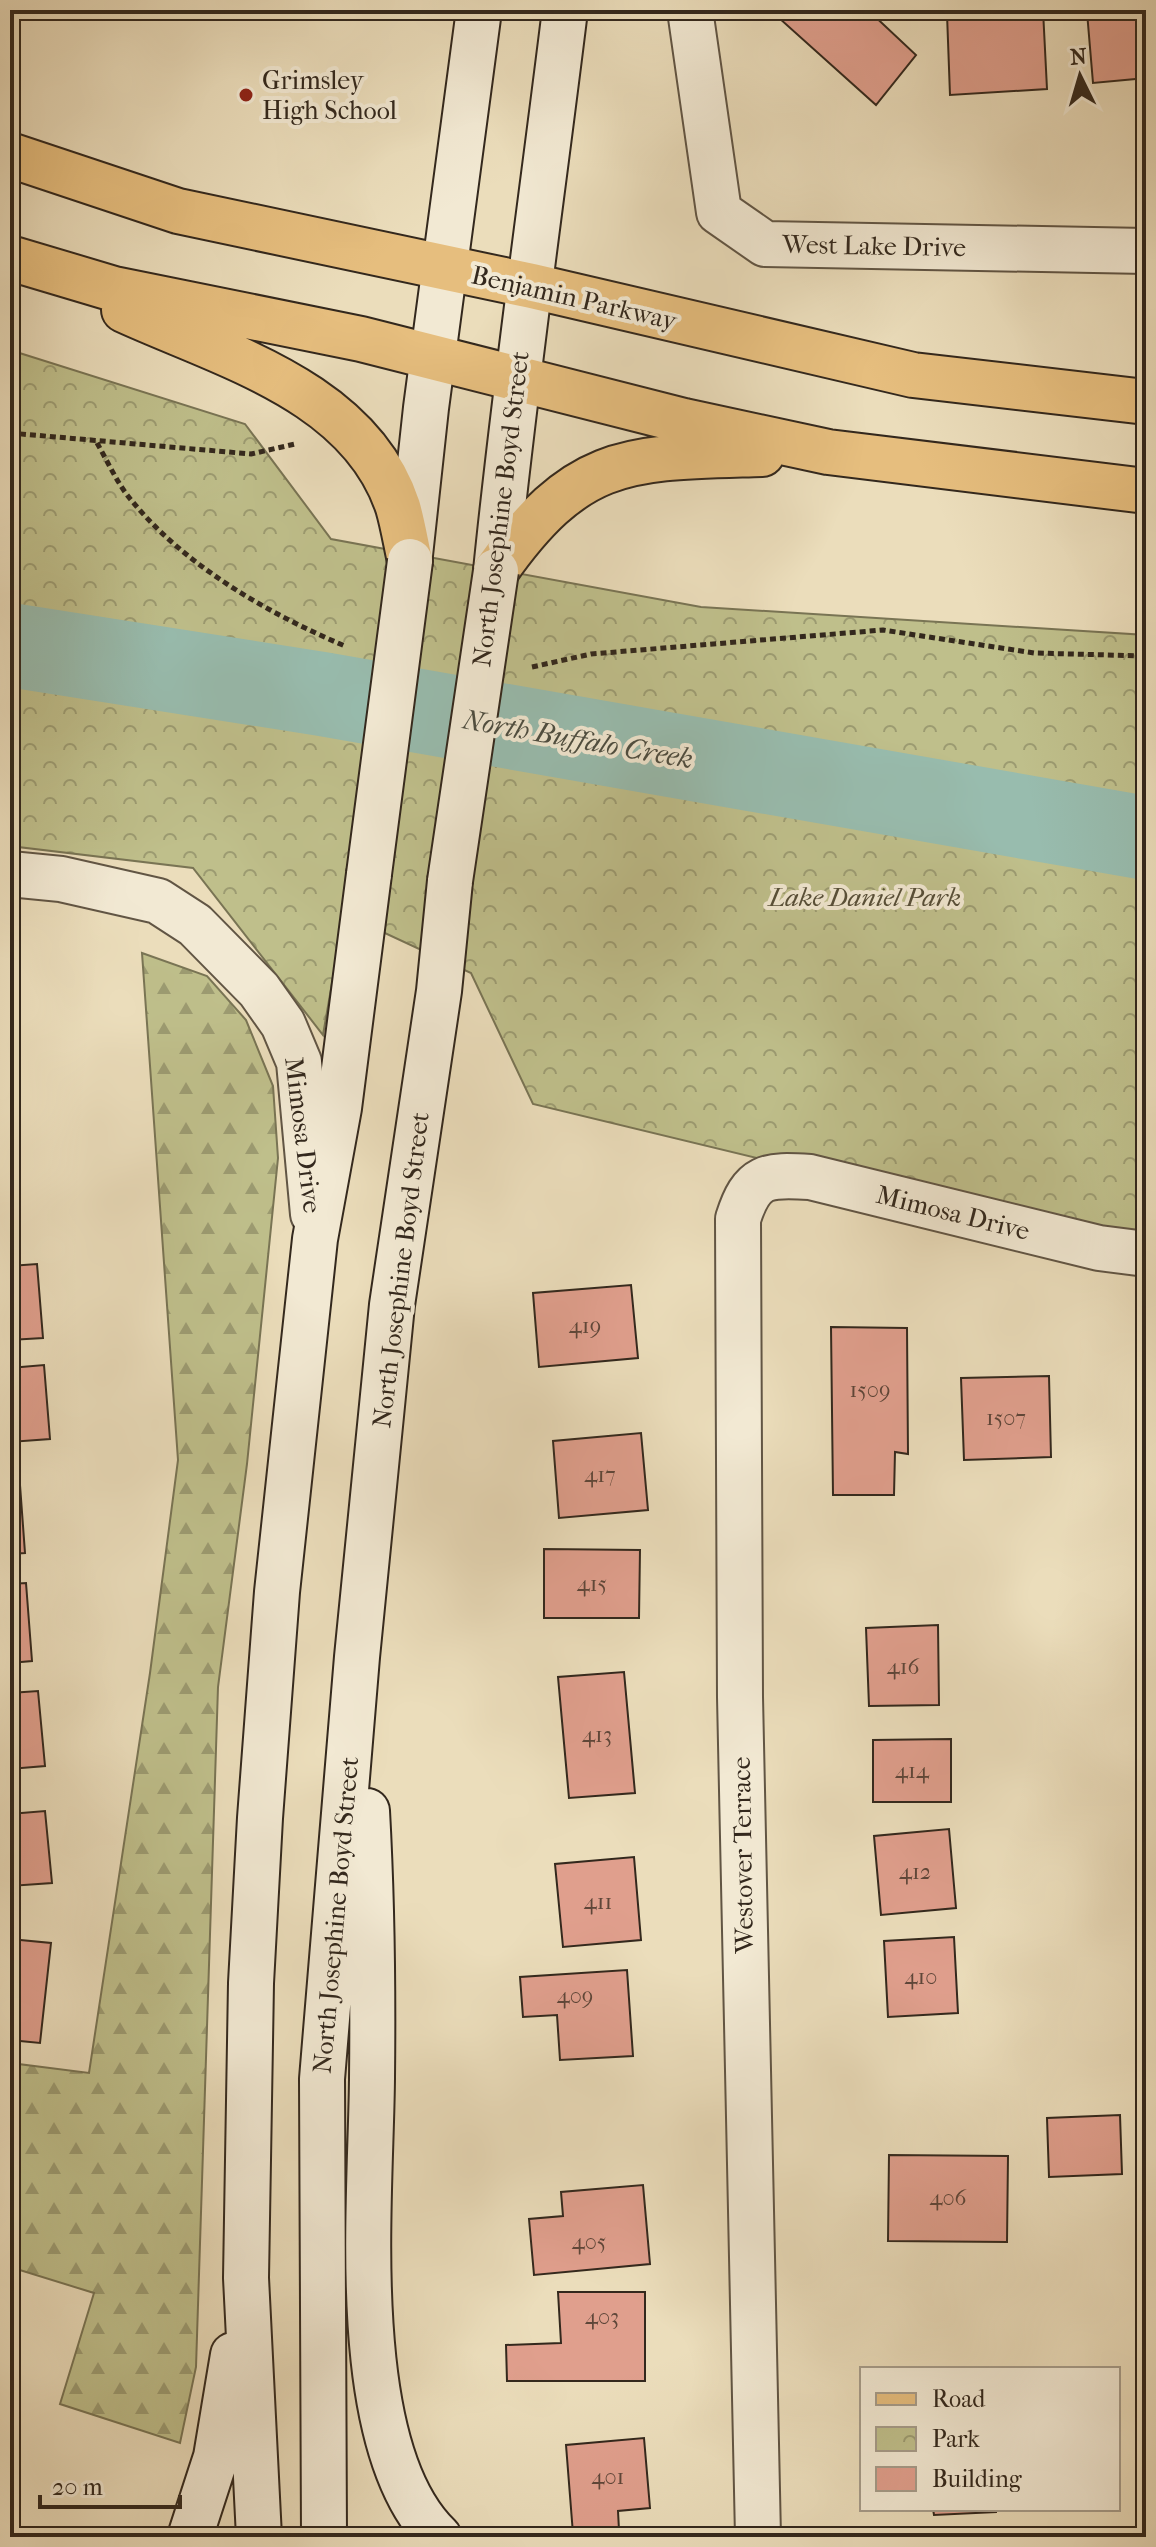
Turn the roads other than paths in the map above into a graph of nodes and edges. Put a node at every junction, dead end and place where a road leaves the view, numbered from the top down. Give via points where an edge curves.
1 (479, 10) edge
2 (565, 10) edge
3 (690, 10) edge
4 (10, 155) edge
5 (1146, 251) edge
6 (13, 260) edge
7 (443, 269) junction
8 (532, 286) junction
9 (432, 356) junction
10 (517, 377) junction
11 (1146, 402) edge
12 (828, 452) junction
13 (1146, 491) edge
14 (410, 561) junction
15 (496, 571) junction
16 (10, 874) edge
17 (760, 1180) joint
18 (315, 1239) junction
19 (1146, 1254) edge
20 (357, 1657) junction
21 (246, 2278) junction
22 (190, 2537) edge
23 (259, 2537) edge
24 (324, 2537) edge
25 (439, 2537) edge
26 (758, 2537) edge

1 - 7 main road
2 - 8 main road, North Josephine Boyd Street
3 - 5 main road, West Lake Drive via 719,212 765,244
4 - 7 main road, Benjamin Parkway via 178,211
6 - 9 main road via 114,289
6 - 14 main road via 277,375 336,417 373,461 397,505
7 - 8 main road, Benjamin Parkway
7 - 9 main road
8 - 10 main road, North Josephine Boyd Street
8 - 11 main road, Benjamin Parkway via 913,375
9 - 10 main road
9 - 14 main road
10 - 12 main road
10 - 15 main road, North Josephine Boyd Street
12 - 13 main road
12 - 15 main road via 641,459 596,474 528,526
14 - 18 main road, bridge via 339,1108
15 - 20 main road, North Josephine Boyd Street, bridge via 392,1305
16 - 18 main road, Mimosa Drive via 61,879 158,901 195,925 259,990 283,1024 299,1062
17 - 19 main road, Mimosa Drive via 810,1177 1099,1248
17 - 26 main road, Westover Terrace via 746,1193 738,1219 740,1712
18 - 21 main road via 277,1592 259,1833
20 - 24 main road, North Josephine Boyd Street via 322,2079
20 - 25 main road via 373,1911 375,2378 387,2440 405,2488
21 - 22 main road via 216,2457
21 - 23 main road

